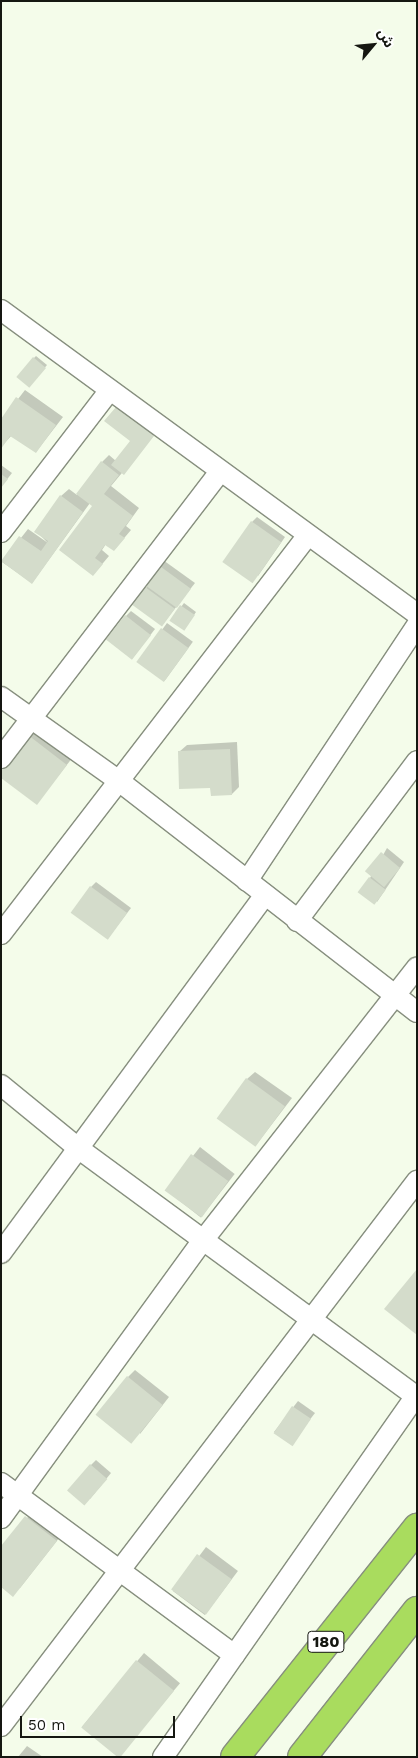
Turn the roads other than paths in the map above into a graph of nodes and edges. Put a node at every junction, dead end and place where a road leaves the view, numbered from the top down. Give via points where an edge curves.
1 (5, 320) edge
2 (109, 391) junction
3 (219, 473) junction
4 (1, 532) edge
5 (308, 535) junction
6 (417, 614) edge
7 (417, 625) edge
8 (1, 697) edge
9 (31, 720) junction
10 (1, 758) edge
11 (417, 762) edge
12 (119, 781) junction
13 (246, 881) junction
14 (265, 895) junction
15 (297, 921) junction
16 (1, 934) edge
17 (417, 967) edge
18 (395, 995) junction
19 (417, 1012) edge
20 (1, 1085) edge
21 (78, 1148) junction
22 (417, 1180) edge
23 (204, 1239) junction
24 (1, 1253) edge
25 (312, 1318) junction
26 (416, 1395) edge
27 (1, 1483) edge
28 (17, 1495) junction
29 (1, 1518) edge
30 (417, 1528) edge
31 (120, 1570) junction
32 (417, 1611) edge
33 (234, 1655) junction
34 (1, 1726) edge
35 (163, 1757) edge
36 (235, 1757) edge
37 (302, 1757) edge

1 - 2 street
2 - 3 street
2 - 4 street
3 - 5 street
3 - 9 street
5 - 6 street
5 - 12 street
7 - 13 street
8 - 9 street
9 - 10 street
9 - 12 street
11 - 15 street
12 - 13 street
12 - 16 street
13 - 14 street
14 - 15 street
14 - 21 street
15 - 18 street
17 - 18 street
18 - 19 street
18 - 23 street
20 - 21 street
21 - 23 street
21 - 24 street
22 - 25 street
23 - 25 street
23 - 28 street
25 - 26 street
25 - 31 street
26 - 33 street
27 - 28 street
28 - 29 street
28 - 31 street
30 - 36 highway, 180
31 - 33 street
31 - 34 street
32 - 37 highway
33 - 35 street

